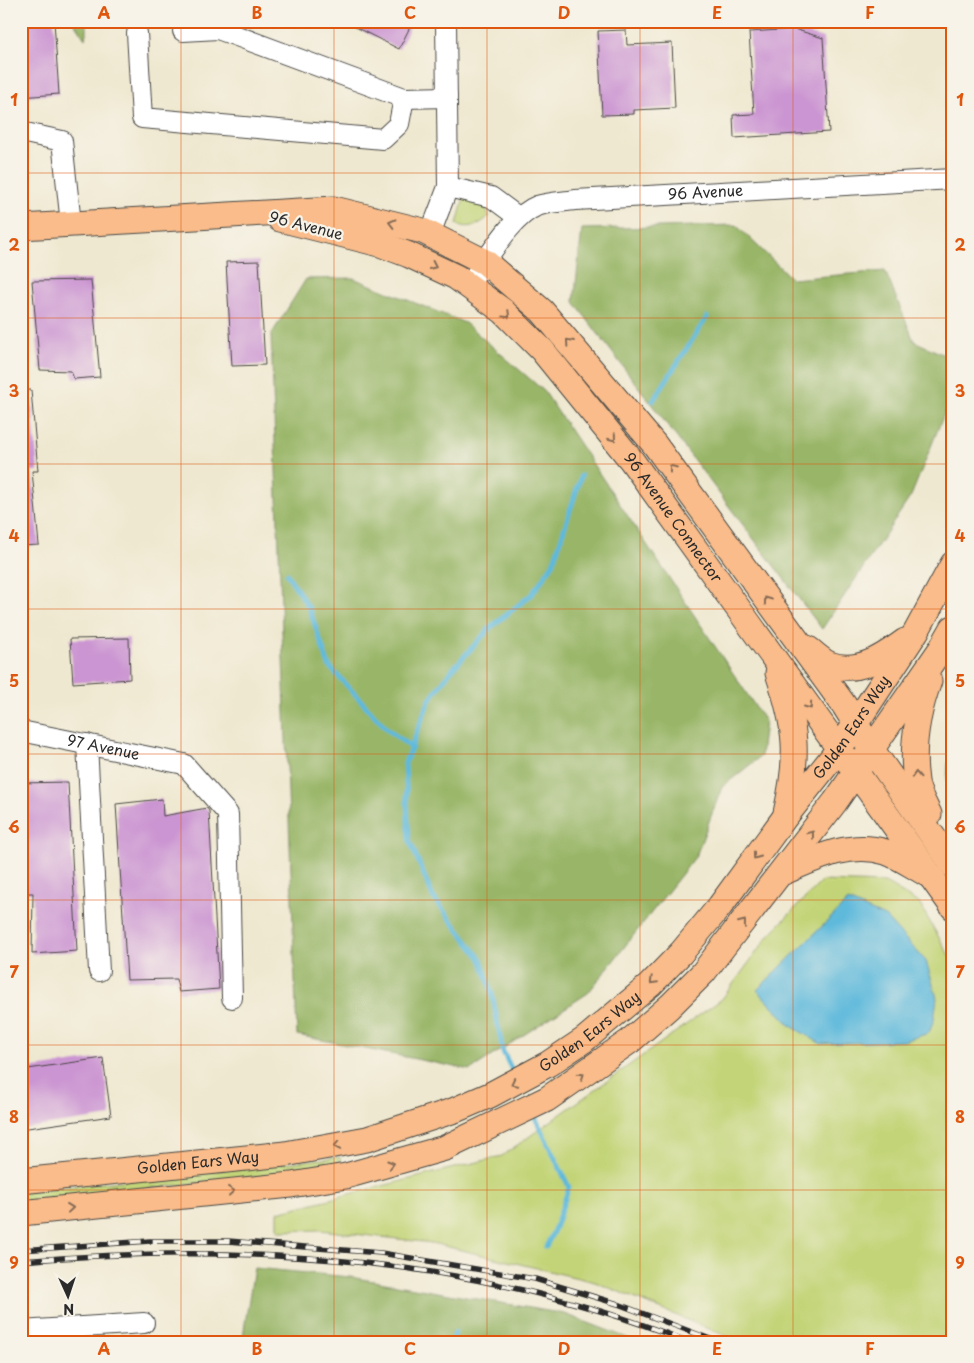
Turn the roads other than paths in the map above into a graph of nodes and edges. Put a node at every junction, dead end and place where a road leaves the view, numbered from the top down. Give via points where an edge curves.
1 (446, 21) edge
2 (183, 31) dead end
3 (136, 33) dead end
4 (447, 97) junction
5 (404, 98) junction
6 (21, 132) edge
7 (953, 179) edge
8 (448, 187) junction
9 (256, 213) junction
10 (518, 217) junction
11 (71, 224) junction
12 (21, 227) edge
13 (430, 234) junction
14 (485, 262) junction
15 (469, 284) junction
16 (953, 564) edge
17 (916, 632) junction
18 (947, 638) edge
19 (796, 639) junction
20 (770, 652) junction
21 (856, 724) junction
22 (21, 731) edge
23 (87, 744) junction
24 (839, 749) junction
25 (872, 750) junction
26 (856, 772) junction
27 (785, 817) junction
28 (949, 859) edge
29 (782, 872) junction
30 (930, 875) junction
31 (953, 907) edge
32 (99, 971) dead end
33 (232, 998) dead end
34 (21, 1181) edge
35 (21, 1213) edge
36 (144, 1323) dead end
37 (21, 1331) edge

1 - 4 street
2 - 5 street via 218,29
3 - 5 street via 142,118 384,139 399,124
4 - 5 street
4 - 8 street
6 - 11 street via 62,141
7 - 10 street, 96 Avenue via 575,200 538,206
8 - 10 street via 491,198
8 - 13 street
9 - 11 main road, 96 Avenue
13 -> 9 main road, 96 Avenue via 334,209
9 -> 15 main road, 96 Avenue via 380,244
10 - 14 street, 96 Avenue
11 - 12 main road, 96 Avenue
13 - 14 main road, 96 Avenue
14 - 15 street, 96 Avenue
19 -> 14 main road, 96 Avenue Connector via 655,445 542,311
15 -> 20 main road, 96 Avenue Connector via 503,311 542,350 632,461
16 - 17 main road, Golden Ears Way
17 - 19 main road via 882,658 856,666 829,664
17 - 21 main road, Golden Ears Way
18 - 25 main road, Golden Ears Way
28 -> 18 main road via 916,783 914,743 918,709
19 - 21 main road, 96 Avenue Connector
20 -> 24 main road, 96 Avenue Connector
20 - 27 main road via 792,722 796,749
21 - 24 main road, Golden Ears Way
21 - 25 main road, 96 Avenue Connector
22 - 23 street, 97 Avenue
23 - 32 street
23 - 33 street, 97 Avenue via 184,764 228,814
24 - 26 main road, 96 Avenue Connector
24 - 27 main road, Golden Ears Way
25 - 26 main road, Golden Ears Way
25 - 28 main road, 96 Avenue Connector
29 -> 26 main road, Golden Ears Way
26 - 30 main road, 96 Avenue Connector
27 -> 34 main road, Golden Ears Way via 720,906 650,985 584,1040 523,1078 455,1110 401,1129 332,1147
29 - 30 main road via 823,855 851,849 885,852
35 -> 29 main road, Golden Ears Way via 300,1183 378,1168 445,1148 547,1098 630,1041 703,973
30 - 31 main road, 96 Avenue Connector
36 - 37 street

